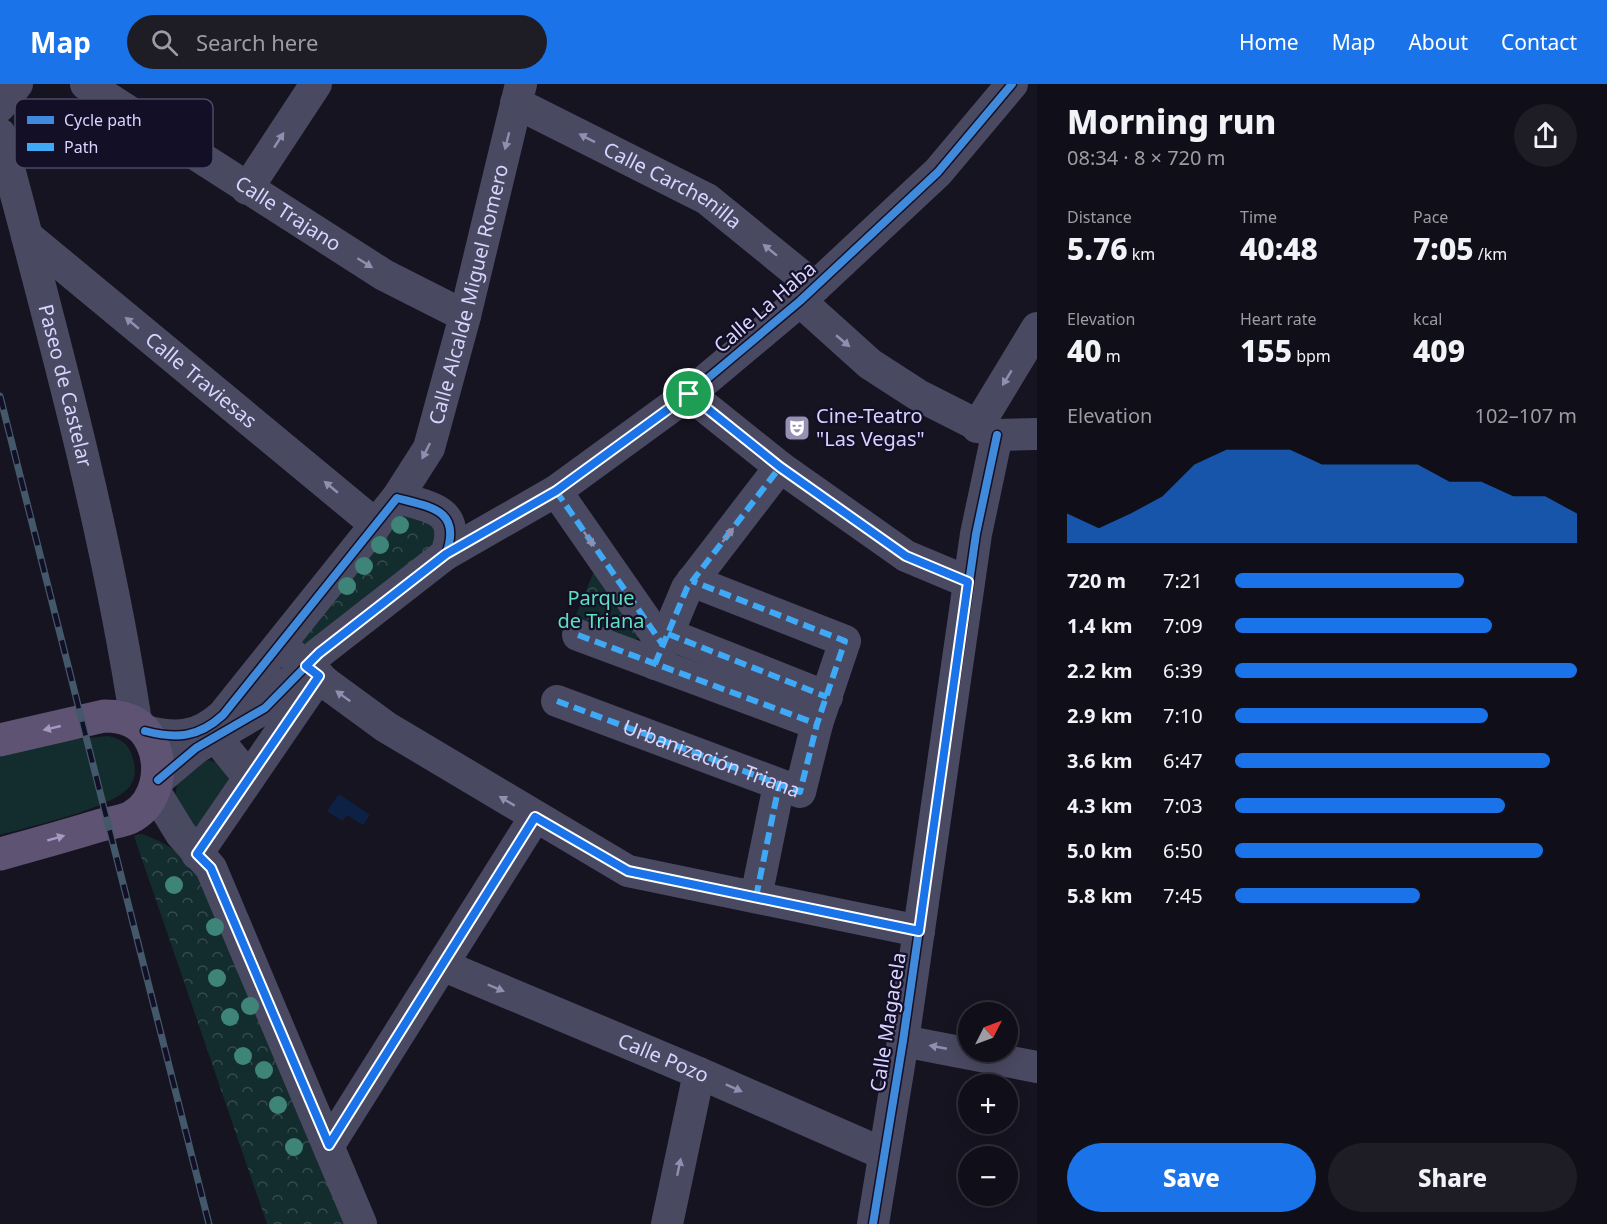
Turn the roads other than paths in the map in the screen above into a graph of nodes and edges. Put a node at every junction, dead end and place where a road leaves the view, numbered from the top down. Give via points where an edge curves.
1 (5, 84) edge
2 (11, 84) edge
3 (16, 84) edge
4 (86, 84) edge
5 (316, 84) edge
6 (1012, 84) edge
7 (519, 93) edge
8 (109, 99) edge
9 (0, 106) edge
10 (0, 134) edge
11 (213, 166) edge
12 (248, 189) junction
13 (27, 236) junction
14 (808, 294) junction
15 (465, 316) junction
16 (1037, 328) edge
17 (689, 394) junction
18 (987, 431) junction
19 (1037, 434) edge
20 (780, 467) junction
21 (556, 491) junction
22 (397, 498) junction
23 (376, 525) junction
24 (446, 554) junction
25 (692, 581) junction
26 (968, 582) junction
27 (578, 635) dead end
28 (123, 638) junction
29 (280, 644) junction
30 (662, 648) junction
31 (312, 671) junction
32 (557, 701) dead end
33 (822, 711) junction
34 (104, 716) junction
35 (140, 726) junction
36 (215, 736) junction
37 (0, 740) edge
38 (249, 778) junction
39 (156, 785) junction
40 (779, 785) junction
41 (133, 816) junction
42 (535, 817) junction
43 (189, 844) junction
44 (0, 854) edge
45 (756, 897) junction
46 (919, 931) junction
47 (442, 965) junction
48 (903, 1041) junction
49 (1037, 1067) edge
50 (699, 1073) junction
51 (329, 1145) junction
52 (884, 1154) junction
53 (360, 1224) edge
54 (667, 1224) edge
55 (873, 1224) edge

1 - 2 street
3 - 9 street
4 - 8 street, Calle Trajano
12 -> 5 street
6 - 14 street, Calle La Haba via 938,172
14 -> 7 street, Calle Carchenilla via 707,199
7 -> 15 street, Calle Alcalde Miguel Romero
10 - 13 street, Paseo de Castelar
11 - 12 street, Calle Trajano
12 -> 15 street, Calle Trajano via 384,275
23 -> 13 street, Calle Traviesas
13 - 28 street, Paseo de Castelar
14 - 17 street, Calle La Haba
14 -> 18 street, Calle Carchenilla via 870,364
15 -> 22 street, Calle Alcalde Miguel Romero via 429,448
16 -> 18 street, Calle Magacela
17 - 20 street
17 - 21 street, Calle La Haba
18 - 19 street
18 - 26 street, Calle Magacela
25 -> 20 street
20 - 26 street via 906,556
21 - 24 street, Calle La Haba
21 -> 30 street
22 - 23 street, Calle Alcalde Miguel Romero
22 - 24 street via 432,508 447,518 452,537
23 - 29 street, Calle Alcalde Miguel Romero
24 - 31 street, Calle La Haba via 319,653
25 - 30 street
25 - 33 street, Urbanización Triana via 845,641
26 - 46 street, Calle Magacela
27 - 30 street
28 - 34 street, Paseo de Castelar via 118,698
28 - 35 street, Paseo de Castelar
29 - 31 street
29 - 35 street, Calle Alcalde Miguel Romero via 210,728 170,737
30 - 33 street
31 - 36 street via 265,708
31 - 38 street
42 -> 31 street via 386,727
32 - 40 street, Urbanización Triana
33 - 40 street, Urbanización Triana via 800,792
34 - 35 main road via 120,716
34 -> 37 main road
35 - 39 main road via 152,742 158,763
36 - 38 street
36 - 39 street
38 - 43 street
39 - 41 main road
39 - 43 street
40 - 45 street
41 - 43 street
44 -> 41 main road
42 - 45 street via 628,871
42 - 47 street
43 - 51 street via 211,868
45 - 46 street
46 - 48 street, Calle Magacela
47 -> 50 street, Calle Pozo
47 - 51 street
49 -> 48 street
48 - 52 street, Calle Magacela
50 -> 52 street, Calle Pozo
54 -> 50 street
51 - 53 street
52 - 55 street, Calle Magacela

